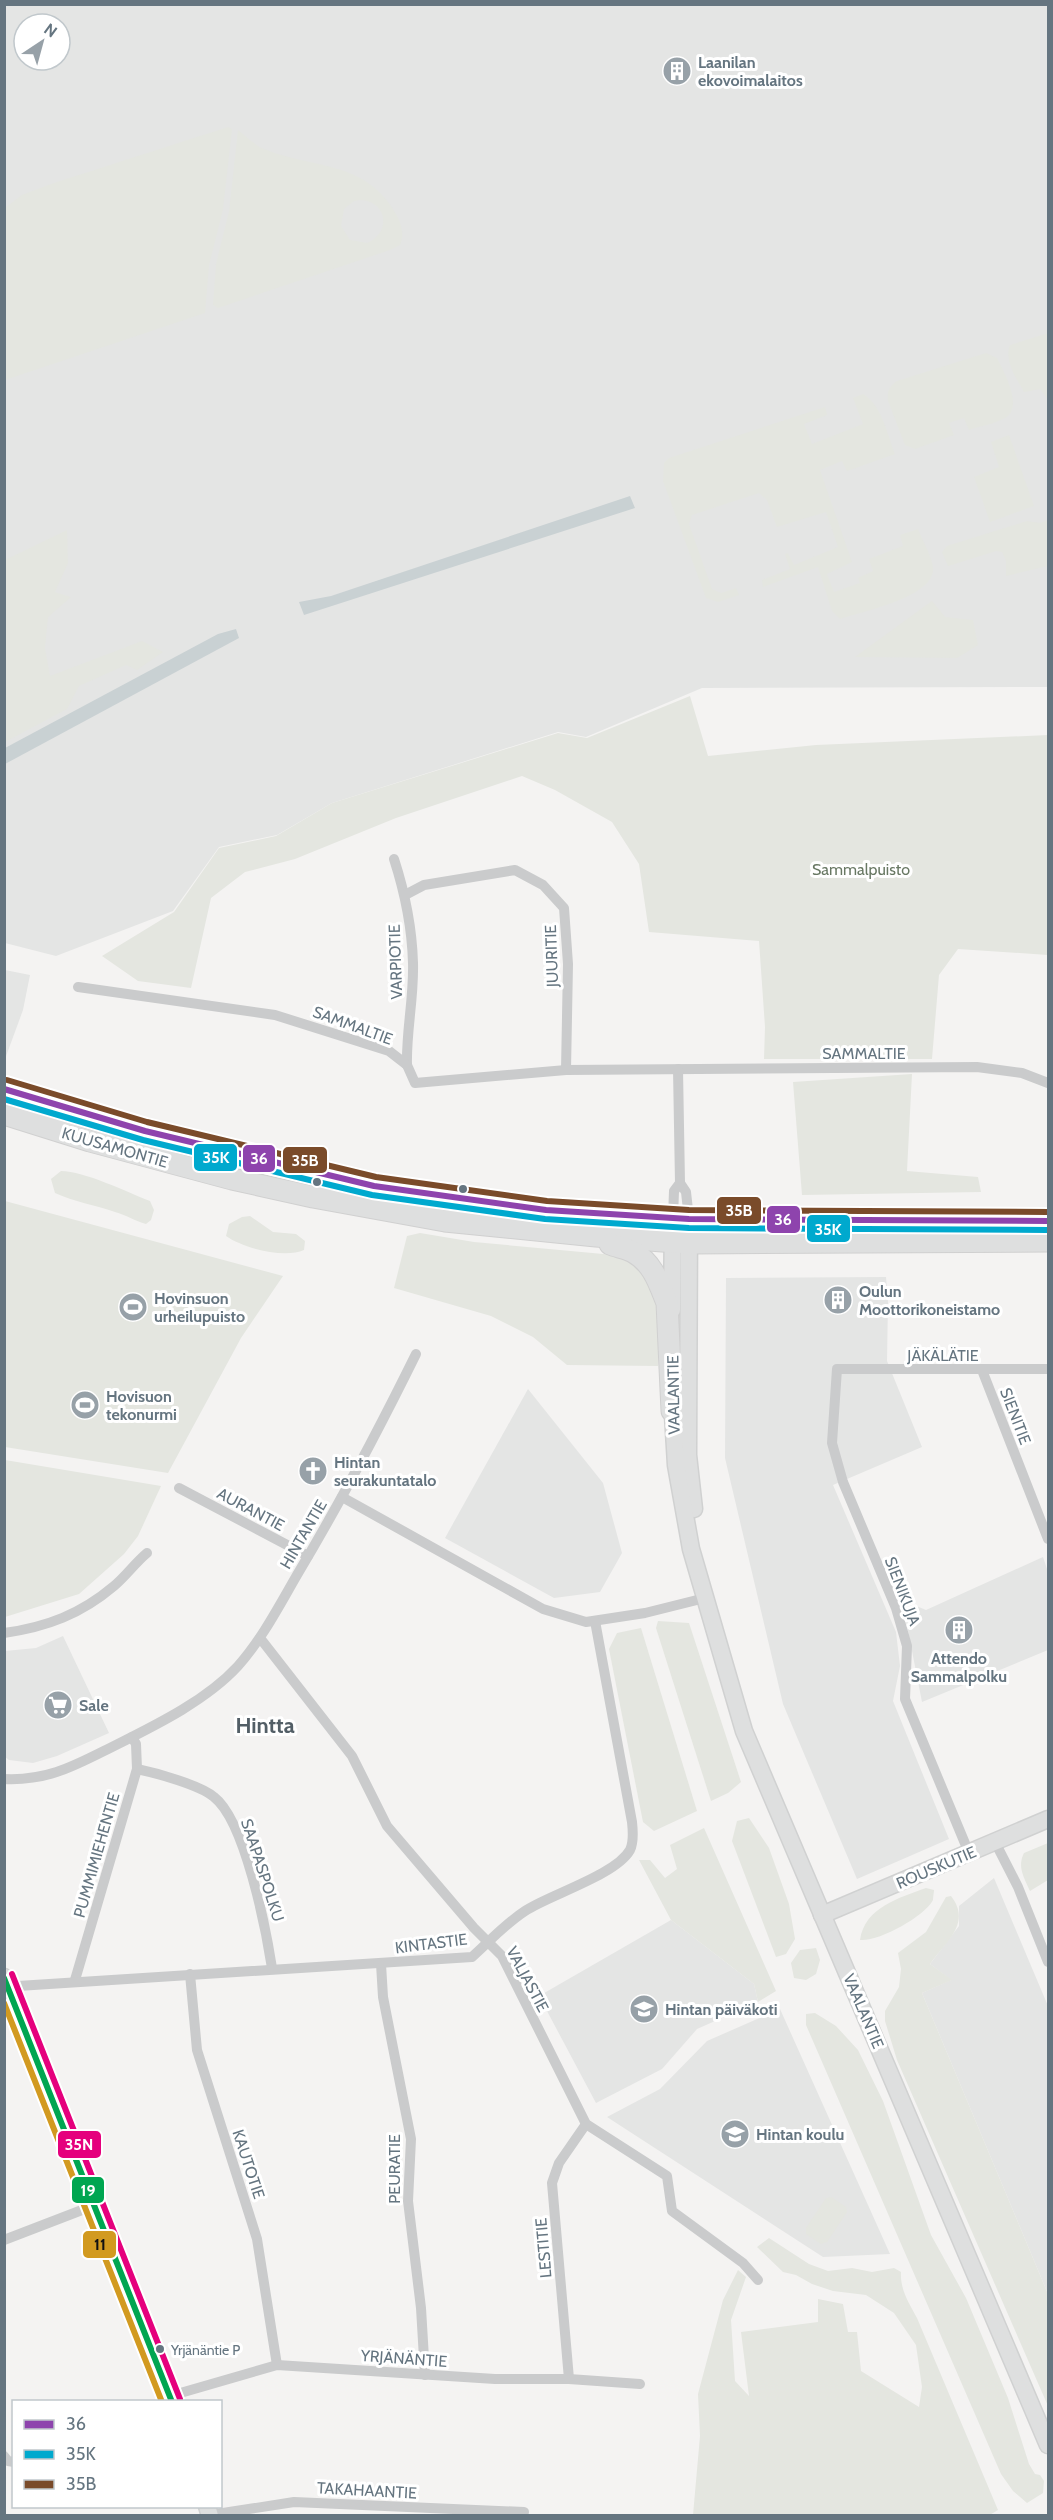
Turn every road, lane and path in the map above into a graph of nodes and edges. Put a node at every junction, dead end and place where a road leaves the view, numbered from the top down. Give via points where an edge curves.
1 (394, 859) dead end
2 (405, 895) junction
3 (78, 987) dead end
4 (407, 1065) junction
5 (678, 1069) junction
6 (566, 1070) junction
7 (1048, 1083) edge
8 (4, 1089) edge
9 (4, 1114) edge
10 (680, 1183) junction
11 (681, 1219) junction
12 (1048, 1221) edge
13 (596, 1236) junction
14 (1048, 1241) edge
15 (681, 1242) junction
16 (416, 1354) dead end
17 (837, 1369) joint
18 (1048, 1369) edge
19 (982, 1370) junction
20 (672, 1411) junction
21 (179, 1488) dead end
22 (342, 1497) junction
23 (1048, 1539) edge
24 (147, 1553) dead end
25 (308, 1556) junction
26 (698, 1570) junction
27 (705, 1598) junction
28 (595, 1622) junction
29 (4, 1633) edge
30 (260, 1638) junction
31 (132, 1737) junction
32 (137, 1768) junction
33 (4, 1779) edge
34 (1048, 1819) edge
35 (995, 1842) junction
36 (969, 1853) junction
37 (822, 1914) junction
38 (489, 1941) junction
39 (1048, 1962) edge
40 (381, 1964) junction
41 (272, 1968) junction
42 (190, 1974) junction
43 (75, 1980) junction
44 (5, 1982) edge
45 (586, 2124) junction
46 (95, 2205) junction
47 (4, 2240) edge
48 (758, 2280) dead end
49 (277, 2365) junction
50 (425, 2375) junction
51 (569, 2379) junction
52 (639, 2384) dead end
53 (171, 2399) edge
54 (1048, 2445) edge
55 (524, 2512) dead end
56 (210, 2515) edge

1 - 2 street, VARPIOTIE
2 - 4 street, VARPIOTIE via 413,965
2 - 6 street, JUURITIE via 423,885 515,870 543,885 564,908 568,964
3 - 4 street, SAMMALTIE via 275,1015 389,1052
4 - 6 street, SAMMALTIE via 415,1083
5 - 6 street, SAMMALTIE
5 - 7 street, SAMMALTIE via 977,1067 1022,1073
5 - 10 street
8 - 11 highway, KUUSAMONTIE via 145,1131 374,1186 546,1210
9 - 13 highway, KUUSAMONTIE via 232,1179 313,1197 445,1221
10 - 11 street via 686,1192
10 - 11 street via 674,1191
11 - 12 highway, KUUSAMONTIE
11 - 15 street, VAALANTIE
13 - 15 highway, KUUSAMONTIE
13 - 20 highway via 631,1251 654,1272 667,1303
14 - 15 highway, KUUSAMONTIE
15 - 20 street, VAALANTIE
15 - 26 street, VAALANTIE via 688,1455
16 - 22 street
17 - 19 street, JÄKÄLÄTIE
17 - 36 street, SIENIKUJA via 832,1443 843,1482 896,1608 907,1646 905,1699
18 - 19 street, JÄKÄLÄTIE
19 - 23 street, SIENITIE
20 - 26 street, VAALANTIE via 676,1465
21 - 25 street, AURANTIE
22 - 25 street, HINTANTIE
22 - 28 street, HINTANTIE via 543,1609
24 - 29 street via 90,1605 48,1625
25 - 30 street, HINTANTIE
26 - 27 street, VAALANTIE
27 - 28 street, HINTANTIE
27 - 37 street, VAALANTIE via 744,1731
28 - 38 street, KINTASTIE via 633,1822 630,1850 618,1862 569,1891 527,1910
30 - 31 street, HINTANTIE via 210,1692
30 - 38 street, VALJASTIE via 352,1756 387,1826
31 - 32 street, PUMMIMIEHENTIE
31 - 33 street, HINTANTIE via 64,1771 30,1780
32 - 41 street, SAAPASPOLKU via 213,1796 226,1809 237,1830 264,1917
32 - 43 street, PUMMIMIEHENTIE
34 - 35 street, ROUSKUTIE
35 - 36 street, ROUSKUTIE
35 - 39 street
36 - 37 street, ROUSKUTIE
37 - 54 street, VAALANTIE
38 - 40 street, KINTASTIE via 472,1957
38 - 45 street, VALJASTIE via 518,1986
40 - 41 street, KINTASTIE
40 - 50 street, PEURATIE via 383,1997 411,2139 408,2201
41 - 42 street, KINTASTIE
42 - 43 street, KINTASTIE
42 - 49 street, KAUTOTIE via 197,2050 257,2239
43 - 44 street, KINTASTIE via 18,1986
44 - 46 street
45 - 48 street via 667,2176 672,2211 743,2263
45 - 51 street, LESTITIE via 559,2163 552,2183
46 - 47 street
46 - 53 street
49 - 50 street, YRJÄNÄNTIE
49 - 53 street, YRJÄNÄNTIE
50 - 51 street, YRJÄNÄNTIE
51 - 52 street, YRJÄNÄNTIE
55 - 56 street, TAKAHAANTIE via 294,2502

